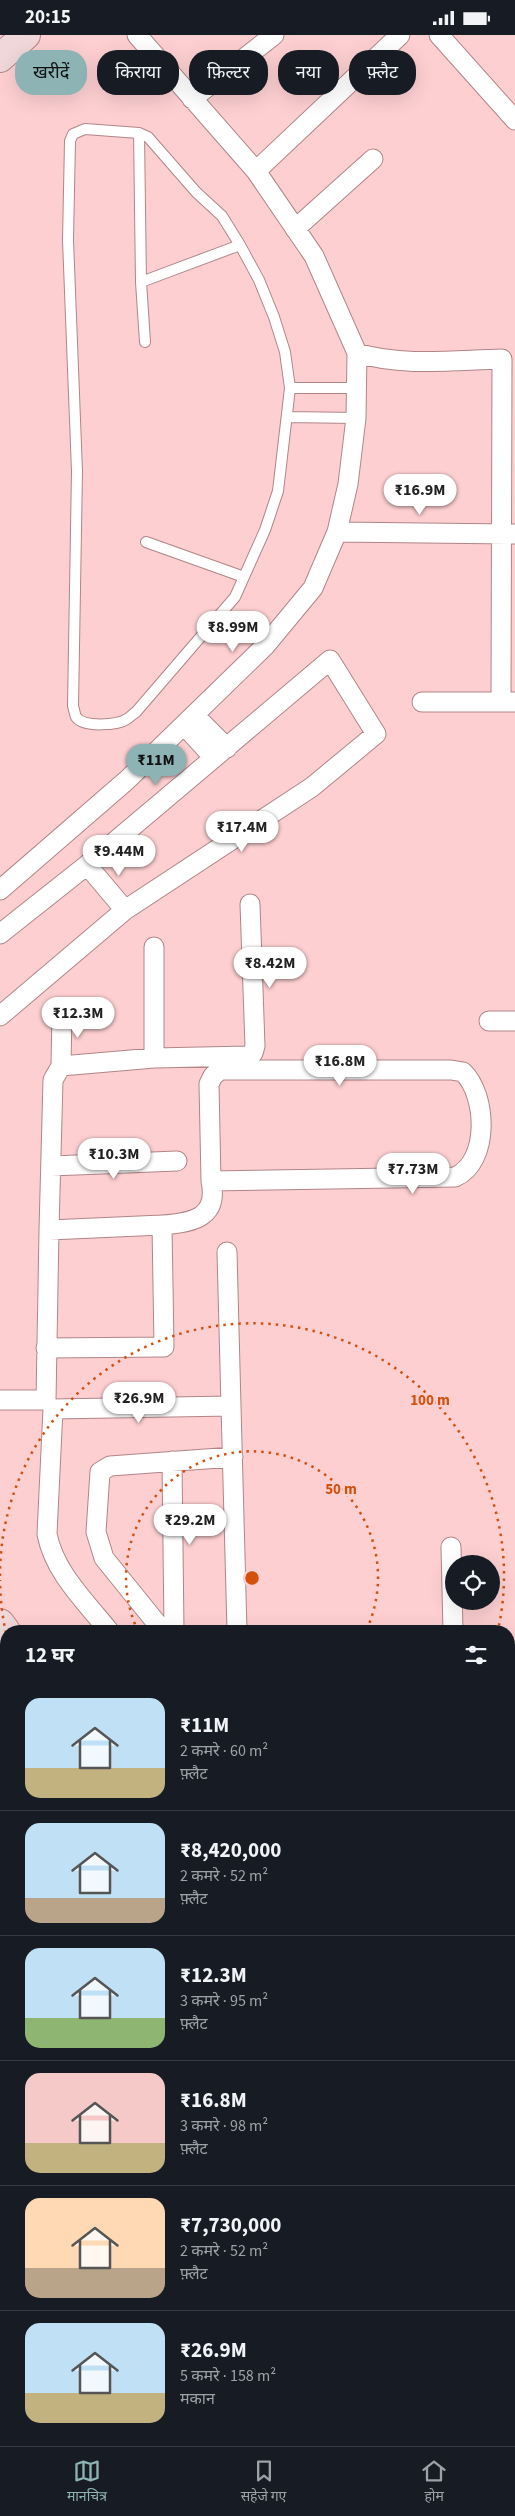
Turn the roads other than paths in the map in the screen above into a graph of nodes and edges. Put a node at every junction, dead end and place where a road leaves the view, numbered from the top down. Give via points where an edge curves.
1 (26, 35) edge
2 (274, 35) edge
3 (400, 35) edge
4 (439, 35) edge
5 (145, 38) edge
6 (0, 58) edge
7 (192, 99) junction
8 (512, 112) edge
9 (139, 133) junction
10 (373, 159) dead end
11 (256, 171) junction
12 (295, 229) junction
13 (240, 245) junction
14 (141, 282) junction
15 (145, 342) dead end
16 (357, 353) junction
17 (509, 359) edge
18 (290, 388) junction
19 (357, 388) junction
20 (287, 417) junction
21 (356, 418) junction
22 (337, 532) junction
23 (509, 534) edge
24 (146, 542) dead end
25 (244, 577) junction
26 (422, 701) dead end
27 (508, 702) edge
28 (189, 720) junction
29 (220, 753) junction
30 (87, 865) junction
31 (0, 890) edge
32 (250, 904) dead end
33 (125, 910) junction
34 (0, 934) edge
35 (154, 947) dead end
36 (62, 1011) dead end
37 (0, 1016) edge
38 (489, 1021) dead end
39 (515, 1021) edge
40 (154, 1058) junction
41 (61, 1066) junction
42 (177, 1161) dead end
43 (51, 1166) junction
44 (211, 1181) junction
45 (162, 1225) junction
46 (49, 1230) junction
47 (227, 1252) dead end
48 (46, 1348) junction
49 (0, 1400) edge
50 (231, 1406) junction
51 (233, 1457) junction
52 (172, 1461) junction
53 (451, 1547) dead end
54 (104, 1625) edge
55 (158, 1625) edge
56 (174, 1625) edge
57 (237, 1625) edge
58 (453, 1625) edge

1 - 6 street
2 - 7 street
3 - 11 street
4 - 8 street
5 - 7 street
7 - 11 street
9 - 13 lane via 148,137 196,192 222,216
9 - 14 lane
9 - 25 lane via 85,129 73,134 70,141 68,240 77,471 73,706 76,717 91,724 114,724 136,712 235,597
10 - 12 street
11 - 12 street
12 - 16 street via 314,256
13 - 14 lane
13 - 18 lane via 274,317 285,352
14 - 15 lane
16 - 17 street via 376,359 411,361
16 - 19 street
17 - 23 street
18 - 19 lane
18 - 20 lane
19 - 21 street
20 - 21 lane
20 - 25 lane via 278,491
21 - 22 street via 348,484
22 - 23 street
22 - 28 street via 313,587 265,646
23 - 27 street
24 - 25 lane
26 - 27 street
28 - 29 street
28 - 31 street via 128,780
29 - 30 street
29 - 33 street via 330,660 376,734 312,787
30 - 33 street
30 - 34 street
32 - 40 street via 253,1053 248,1056
33 - 37 street
35 - 40 street
36 - 41 street
38 - 39 street
40 - 41 street
41 - 43 street via 53,1080
42 - 43 street
43 - 46 street
44 - 44 street via 209,1084 220,1070 446,1070 463,1072 475,1088 480,1122 477,1154 469,1169 456,1177
44 - 45 street via 212,1205 201,1216 186,1223
45 - 46 street
45 - 48 street via 164,1347
46 - 48 street
47 - 50 street
48 - 49 street via 46,1400
50 - 51 street
50 - 54 street via 52,1409 47,1534 50,1551 56,1564
51 - 52 street
51 - 57 street
52 - 55 street via 106,1467 100,1471 98,1484 96,1532 104,1557
52 - 56 street
53 - 58 street

